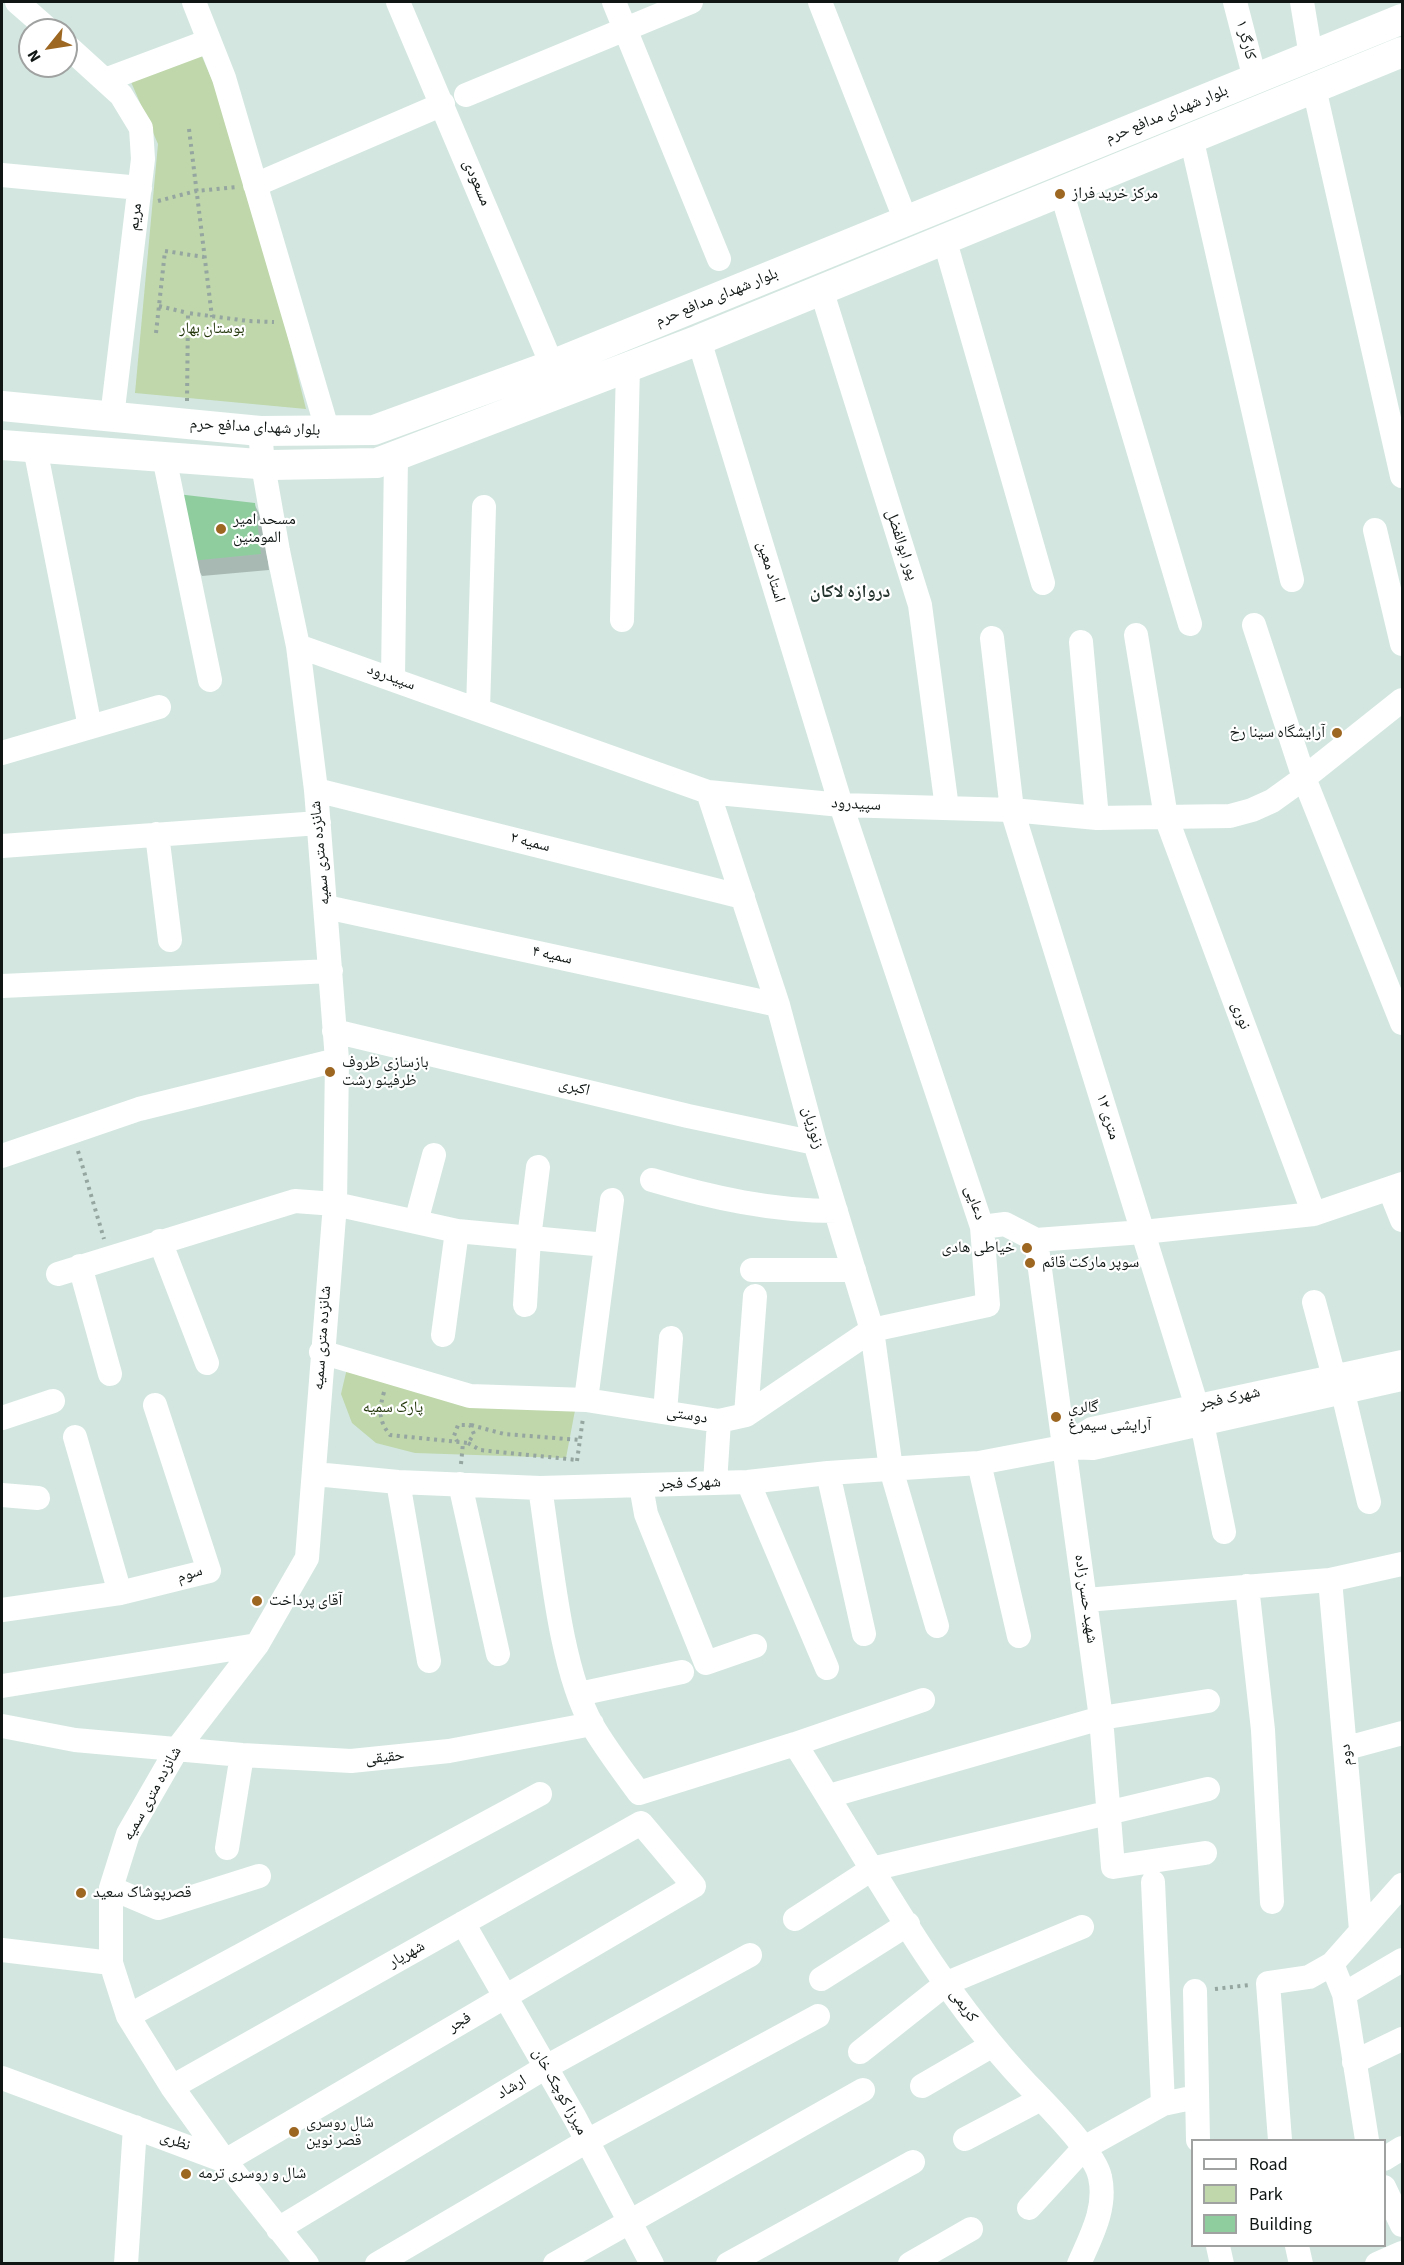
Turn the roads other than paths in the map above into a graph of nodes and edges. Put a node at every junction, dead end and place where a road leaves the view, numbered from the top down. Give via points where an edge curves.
1 (17, 2) edge
2 (194, 2) edge
3 (398, 2) edge
4 (614, 2) edge
5 (691, 2) edge
6 (820, 2) edge
7 (1235, 2) edge
8 (1302, 2) edge
9 (35, 18) edge
10 (1402, 19) edge
11 (625, 29) junction
12 (209, 40) junction
13 (1402, 52) edge
14 (78, 56) edge
15 (1311, 56) junction
16 (1255, 79) junction
17 (105, 80) junction
18 (1314, 88) junction
19 (466, 95) dead end
20 (443, 104) junction
21 (1191, 137) junction
22 (2, 175) edge
23 (255, 185) junction
24 (1061, 189) junction
25 (139, 197) junction
26 (906, 221) junction
27 (944, 238) junction
28 (719, 259) dead end
29 (821, 289) junction
30 (699, 340) junction
31 (552, 365) junction
32 (628, 366) junction
33 (2, 406) edge
34 (112, 417) junction
35 (260, 431) junction
36 (328, 432) junction
37 (2, 445) edge
38 (35, 448) junction
39 (396, 456) junction
40 (164, 457) junction
41 (274, 474) junction
42 (1402, 476) edge
43 (484, 507) dead end
44 (1375, 530) dead end
45 (1293, 580) dead end
46 (1043, 583) dead end
47 (622, 620) dead end
48 (1190, 624) dead end
49 (1254, 625) dead end
50 (1136, 635) dead end
51 (992, 638) dead end
52 (1082, 642) dead end
53 (1402, 644) edge
54 (298, 646) junction
55 (393, 678) junction
56 (210, 680) dead end
57 (1402, 700) edge
58 (159, 707) dead end
59 (478, 710) junction
60 (90, 727) junction
61 (2, 753) edge
62 (1304, 778) junction
63 (316, 790) junction
64 (708, 792) junction
65 (841, 805) junction
66 (947, 808) junction
67 (1012, 810) junction
68 (1166, 817) junction
69 (1097, 818) junction
70 (319, 823) junction
71 (157, 834) junction
72 (2, 846) edge
73 (743, 897) junction
74 (326, 907) junction
75 (170, 940) dead end
76 (331, 971) junction
77 (2, 986) edge
78 (778, 1005) junction
79 (1402, 1023) edge
80 (334, 1031) junction
81 (337, 1060) junction
82 (815, 1143) junction
83 (434, 1155) dead end
84 (2, 1156) edge
85 (538, 1167) dead end
86 (652, 1180) dead end
87 (1396, 1187) edge
88 (612, 1200) dead end
89 (335, 1204) junction
90 (836, 1211) junction
91 (1314, 1214) junction
92 (1402, 1220) edge
93 (416, 1222) junction
94 (982, 1227) junction
95 (457, 1231) junction
96 (1143, 1232) junction
97 (529, 1238) junction
98 (1036, 1240) junction
99 (160, 1241) junction
100 (606, 1245) junction
101 (752, 1270) dead end
102 (854, 1270) junction
103 (755, 1296) dead end
104 (1314, 1302) dead end
105 (525, 1305) dead end
106 (872, 1330) junction
107 (443, 1335) dead end
108 (671, 1338) dead end
109 (321, 1352) junction
110 (1402, 1362) edge
111 (207, 1363) dead end
112 (110, 1374) dead end
113 (1402, 1379) edge
114 (1338, 1385) junction
115 (586, 1400) junction
116 (53, 1401) dead end
117 (156, 1405) dead end
118 (665, 1412) junction
119 (746, 1415) junction
120 (1200, 1415) junction
121 (2, 1418) edge
122 (719, 1421) junction
123 (75, 1437) dead end
124 (1063, 1448) junction
125 (979, 1463) junction
126 (891, 1469) junction
127 (828, 1473) junction
128 (315, 1474) junction
129 (398, 1482) junction
130 (748, 1482) junction
131 (715, 1483) junction
132 (460, 1484) junction
133 (641, 1486) junction
134 (540, 1488) junction
135 (2, 1495) edge
136 (38, 1498) dead end
137 (1369, 1502) dead end
138 (1224, 1532) dead end
139 (1402, 1564) edge
140 (1330, 1580) junction
141 (1247, 1586) junction
142 (120, 1593) junction
143 (1086, 1600) junction
144 (2, 1610) edge
145 (937, 1626) dead end
146 (864, 1634) dead end
147 (1019, 1636) dead end
148 (256, 1645) junction
149 (755, 1646) dead end
150 (498, 1654) dead end
151 (429, 1661) dead end
152 (828, 1668) dead end
153 (682, 1672) dead end
154 (2, 1686) edge
155 (579, 1694) junction
156 (923, 1700) dead end
157 (1208, 1701) dead end
158 (1101, 1718) junction
159 (592, 1724) junction
160 (2, 1726) edge
161 (1402, 1733) edge
162 (795, 1744) junction
163 (1347, 1748) junction
164 (177, 1749) junction
165 (242, 1755) junction
166 (1208, 1788) dead end
167 (540, 1794) dead end
168 (828, 1796) junction
169 (1109, 1813) junction
170 (641, 1823) joint
171 (227, 1848) dead end
172 (1205, 1853) dead end
173 (872, 1869) junction
174 (260, 1876) dead end
175 (1153, 1882) dead end
176 (1402, 1885) edge
177 (111, 1888) junction
178 (1272, 1902) dead end
179 (795, 1919) dead end
180 (463, 1923) junction
181 (908, 1924) junction
182 (1082, 1927) dead end
183 (1361, 1930) junction
184 (2, 1950) edge
185 (750, 1955) dead end
186 (1402, 1960) edge
187 (111, 1962) junction
188 (1332, 1964) junction
189 (821, 1979) dead end
190 (947, 1983) junction
191 (1195, 1991) road end
192 (1344, 1994) junction
193 (504, 1998) junction
194 (128, 2016) junction
195 (818, 2016) dead end
196 (1402, 2038) edge
197 (991, 2046) junction
198 (860, 2052) dead end
199 (1354, 2062) junction
200 (546, 2067) junction
201 (2, 2078) edge
202 (922, 2086) dead end
203 (172, 2087) junction
204 (863, 2090) dead end
205 (1196, 2097) junction
206 (1041, 2099) junction
207 (1163, 2104) junction
208 (135, 2127) junction
209 (965, 2139) dead end
210 (1198, 2139) edge
211 (1280, 2139) edge
212 (1367, 2139) edge
213 (587, 2141) junction
214 (1084, 2148) junction
215 (1402, 2148) edge
216 (1386, 2158) edge
217 (225, 2161) junction
218 (913, 2162) dead end
219 (1386, 2191) edge
220 (1029, 2208) dead end
221 (629, 2221) junction
222 (1402, 2225) edge
223 (278, 2229) junction
224 (970, 2229) dead end
225 (1218, 2247) edge
226 (1297, 2247) edge
227 (1402, 2253) edge
228 (1378, 2263) edge
229 (126, 2264) edge
230 (307, 2264) edge
231 (377, 2264) edge
232 (555, 2264) edge
233 (652, 2264) edge
234 (728, 2264) edge
235 (910, 2264) edge
236 (1079, 2264) edge
237 (1222, 2264) edge
238 (1301, 2264) edge

1 - 9 street
2 - 12 street
3 - 20 street, مسعودی
4 - 11 street
5 - 11 street
6 - 26 street
7 - 16 street, کارگر ۱
8 - 15 street
10 - 15 main road, بلوار شهدای مدافع حرم
11 - 19 street
11 - 28 street
12 - 17 street
12 - 23 street
13 - 18 main road, بلوار شهدای مدافع حرم
14 - 17 street, مریم
15 - 16 main road, بلوار شهدای مدافع حرم
16 - 26 main road, بلوار شهدای مدافع حرم
17 - 25 street, مریم via 121,95 141,128
18 - 21 main road, بلوار شهدای مدافع حرم
18 - 42 street
20 - 23 street
20 - 31 street, مسعودی
21 - 24 main road, بلوار شهدای مدافع حرم
21 - 45 street
22 - 25 street
23 - 36 street
24 - 27 main road, بلوار شهدای مدافع حرم
24 - 48 street
25 - 34 street, مریم
26 - 31 main road, بلوار شهدای مدافع حرم
27 - 29 main road, بلوار شهدای مدافع حرم
27 - 46 street
29 - 30 main road, بلوار شهدای مدافع حرم
29 - 66 street, پور ابوالفضل via 920,605
30 - 32 main road, بلوار شهدای مدافع حرم
30 - 65 street, استاد معین
31 - 36 main road, بلوار شهدای مدافع حرم via 374,430
32 - 39 main road, بلوار شهدای مدافع حرم
32 - 47 street
33 - 34 main road, بلوار شهدای مدافع حرم
34 - 35 main road, بلوار شهدای مدافع حرم
35 - 36 main road, بلوار شهدای مدافع حرم
35 - 41 street, شانزده متری سمیه
37 - 38 main road, بلوار شهدای مدافع حرم
38 - 40 main road, بلوار شهدای مدافع حرم
38 - 60 street
39 - 41 main road, بلوار شهدای مدافع حرم via 377,463
39 - 55 street
40 - 41 main road, بلوار شهدای مدافع حرم
40 - 56 street
41 - 54 street, شانزده متری سمیه
43 - 59 street
44 - 53 street
49 - 62 street
50 - 68 street, نوری
51 - 67 street, ۱۲ متری
52 - 69 street
54 - 55 street, سپیدرود
54 - 63 street, شانزده متری سمیه
55 - 59 street, سپیدرود
57 - 62 street, سپیدرود
58 - 60 street
59 - 64 street, سپیدرود
60 - 61 street
62 - 68 street, سپیدرود via 1252,810 1230,816
62 - 79 street
63 - 70 street, شانزده متری سمیه
63 - 73 street, سمیه ۲
64 - 65 street, سپیدرود
64 - 73 street, زنوزیان
65 - 66 street, سپیدرود
65 - 94 street, دعایی
66 - 67 street, سپیدرود
67 - 69 street, سپیدرود
67 - 96 street, ۱۲ متری
68 - 69 street, سپیدرود
68 - 91 street, نوری
70 - 71 street
70 - 74 street, شانزده متری سمیه
71 - 72 street
71 - 75 street
73 - 78 street, زنوزیان
74 - 76 street, شانزده متری سمیه
74 - 78 street, سمیه ۴
76 - 77 street
76 - 80 street, شانزده متری سمیه
78 - 82 street, زنوزیان
80 - 81 street, شانزده متری سمیه
80 - 82 street, اکبری
81 - 84 street via 139,1109
81 - 89 street, شانزده متری سمیه
82 - 90 street, زنوزیان
83 - 93 street
85 - 97 street
86 - 90 street via 714,1198 795,1211
87 - 91 street
87 - 92 street
88 - 100 street
89 - 93 street
89 - 99 street via 295,1202
89 - 109 street, شانزده متری سمیه
90 - 102 street, زنوزیان
91 - 96 street
93 - 95 street
94 - 98 street, دعایی via 1005,1224
94 - 106 street, دوستی via 988,1305
95 - 97 street
95 - 107 street
96 - 98 street
96 - 120 street, ۱۲ متری
97 - 100 street
97 - 105 street
98 - 124 street, شهید حسن زاده
99 - 111 street
99 - 112 street via 69,1270
100 - 115 street
101 - 102 street
102 - 106 street, زنوزیان
103 - 119 street
104 - 114 street
106 - 119 street, دوستی
106 - 126 street, زنوزیان
108 - 118 street
109 - 115 street, دوستی via 470,1396
109 - 128 street, شانزده متری سمیه
110 - 114 street, شهرک فجر
113 - 114 street, شهرک فجر
114 - 120 street, شهرک فجر
114 - 137 street
115 - 118 street, دوستی
116 - 121 street
117 - 142 street, سوم via 209,1572
118 - 122 street, دوستی
119 - 122 street, دوستی
120 - 124 street, شهرک فجر via 1093,1448
120 - 138 street
122 - 131 street
123 - 142 street
124 - 125 street, شهرک فجر
124 - 143 street, شهید حسن زاده
125 - 126 street, شهرک فجر
125 - 147 street
126 - 127 street, شهرک فجر
126 - 145 street, زنوزیان
127 - 130 street, شهرک فجر
127 - 146 street
128 - 129 street, شهرک فجر
128 - 148 street, شانزده متری سمیه via 307,1558
129 - 132 street, شهرک فجر
129 - 151 street
130 - 131 street, شهرک فجر
130 - 152 street
131 - 133 street, شهرک فجر
132 - 134 street, شهرک فجر
132 - 150 street
133 - 134 street, شهرک فجر
133 - 149 street via 646,1514 706,1663
134 - 155 street via 566,1645
135 - 136 street
139 - 140 street
140 - 141 street
140 - 163 street, دوم
141 - 143 street
141 - 178 street via 1263,1730
142 - 144 street, سوم
143 - 158 street, شهید حسن زاده
148 - 154 street
148 - 164 street, شانزده متری سمیه
153 - 155 street
155 - 159 street
156 - 162 street
157 - 158 street
158 - 168 street
158 - 169 street, شهید حسن زاده
159 - 162 street via 639,1793
159 - 165 street, حقیقی via 448,1752 351,1761
160 - 164 street, حقیقی via 75,1740
161 - 163 street
162 - 168 street, کریمی
163 - 183 street, دوم
164 - 165 street, حقیقی
164 - 177 street, شانزده متری سمیه via 128,1834
165 - 171 street
166 - 169 street
167 - 194 street
168 - 173 street, کریمی
169 - 172 street, شهید حسن زاده via 1113,1867
169 - 173 street
170 - 180 street, شهریار
170 - 193 street, فجر via 694,1886
173 - 179 street
173 - 181 street, کریمی
174 - 177 street via 158,1908
175 - 207 street
176 - 183 street
177 - 187 street, شانزده متری سمیه
180 - 193 street, میرزا کوچک خان
180 - 203 street, شهریار
181 - 189 street
181 - 190 street, کریمی
182 - 190 street
183 - 188 street
184 - 187 street
185 - 200 street, ارشاد
186 - 192 street
187 - 194 street, شانزده متری سمیه
188 - 192 street
188 - 211 street via 1309,1977 1268,1983
190 - 197 street, کریمی
190 - 198 street
191 - 205 street
192 - 199 street
193 - 200 street, میرزا کوچک خان
193 - 217 street, فجر
194 - 203 street, شانزده متری سمیه
195 - 213 street
196 - 199 street
197 - 202 street
197 - 206 street, کریمی
199 - 212 street
200 - 213 street, میرزا کوچک خان
200 - 223 street, ارشاد
201 - 208 street, نظری
203 - 217 street, شانزده متری سمیه
204 - 221 street
205 - 207 street
205 - 210 street
206 - 209 street
206 - 214 street, کریمی
207 - 214 street
208 - 217 street, نظری
208 - 229 street
213 - 221 street, میرزا کوچک خان
213 - 231 street
214 - 220 street
214 - 236 street, کریمی via 1100,2175 1102,2196 1100,2216
215 - 216 street
217 - 223 street
218 - 234 street
219 - 222 street
221 - 232 street
221 - 233 street, میرزا کوچک خان
223 - 230 street
224 - 235 street
225 - 237 street
226 - 238 street
227 - 228 street

